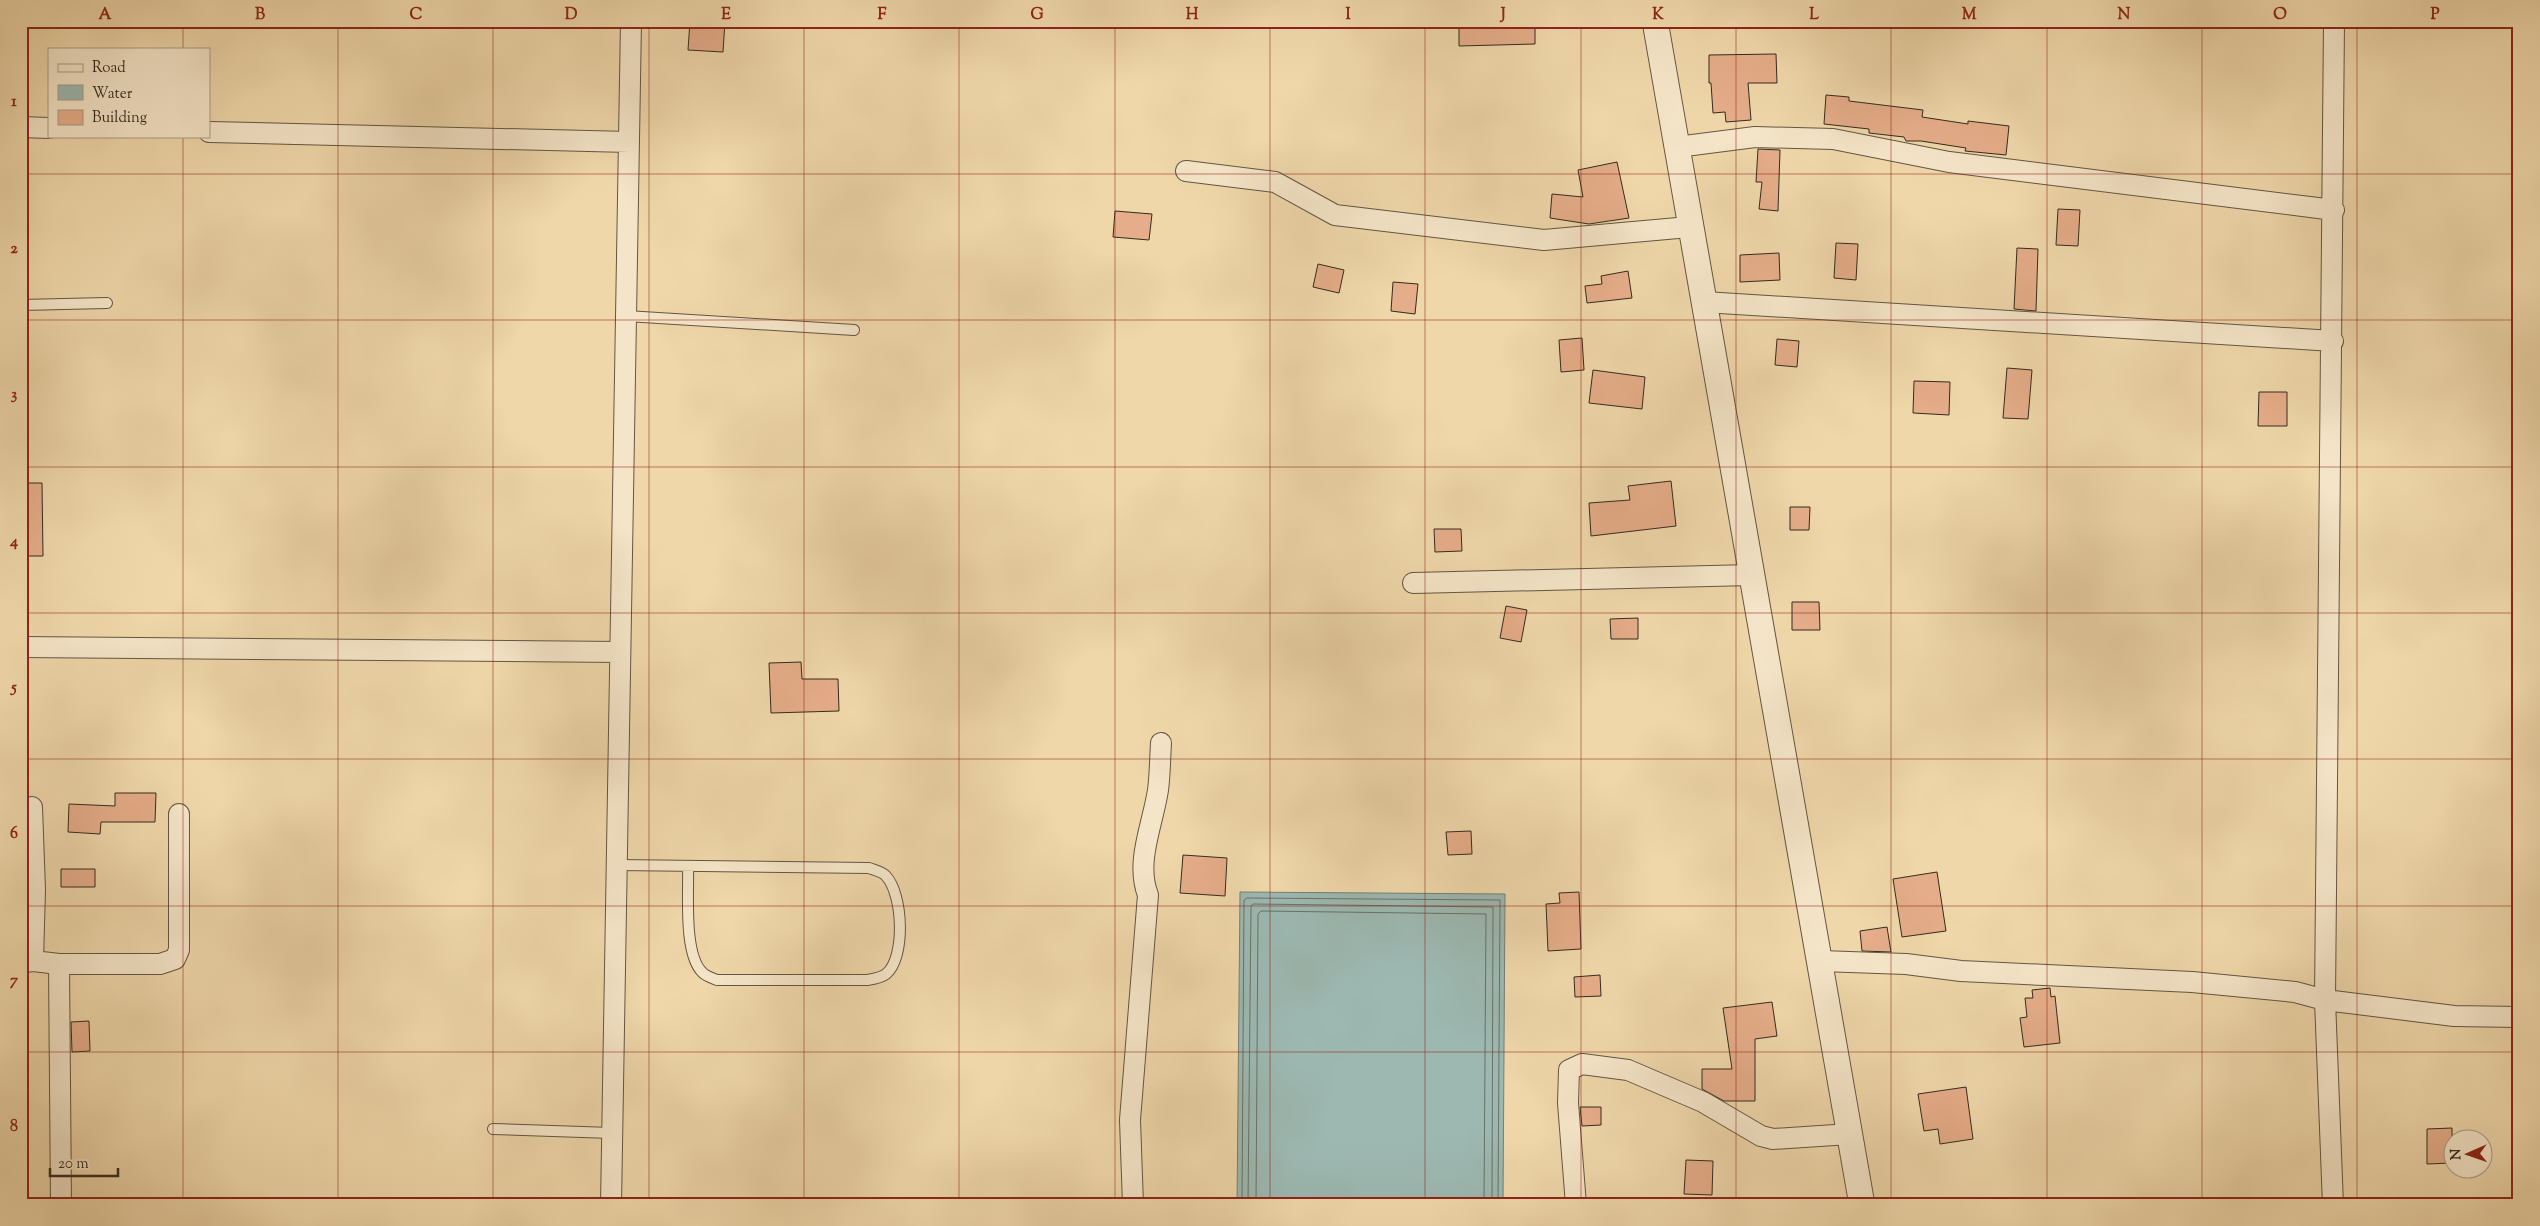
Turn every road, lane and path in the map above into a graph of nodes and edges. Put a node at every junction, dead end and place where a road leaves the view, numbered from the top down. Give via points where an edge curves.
1 (631, 21) edge
2 (1655, 21) edge
3 (2334, 21) edge
4 (21, 127) edge
5 (48, 128) edge
6 (210, 132) edge
7 (629, 142) junction
8 (1677, 146) junction
9 (1186, 171) dead end
10 (2318, 209) junction
11 (1689, 227) junction
12 (1704, 302) junction
13 (107, 303) dead end
14 (21, 305) edge
15 (626, 316) junction
16 (854, 330) dead end
17 (2318, 340) junction
18 (1752, 575) junction
19 (1413, 583) dead end
20 (21, 647) edge
21 (620, 652) junction
22 (1161, 744) dead end
23 (32, 807) dead end
24 (179, 814) dead end
25 (617, 865) junction
26 (688, 866) junction
27 (1820, 961) junction
28 (27, 962) edge
29 (59, 964) junction
30 (2311, 996) junction
31 (2519, 1018) edge
32 (493, 1130) dead end
33 (612, 1132) junction
34 (1850, 1134) junction
35 (60, 1205) edge
36 (611, 1205) edge
37 (1132, 1205) edge
38 (1576, 1205) edge
39 (1862, 1205) edge
40 (2333, 1205) edge

1 - 7 street
2 - 8 street
3 - 10 street
4 - 5 street
6 - 7 street
7 - 15 street
8 - 10 street via 1755,136 1833,139 1949,162
8 - 11 street
9 - 11 street via 1275,182 1335,216 1544,240
10 - 17 street
11 - 12 street
12 - 17 street
12 - 18 street
13 - 14 lane
15 - 16 lane
15 - 21 street
17 - 30 street
18 - 19 street
18 - 27 street
20 - 21 street
21 - 25 street
22 - 37 street via 1158,788 1143,861 1142,881 1148,895 1130,1120
23 - 28 street via 35,890
24 - 29 street via 179,950 175,959 160,964
25 - 26 lane
25 - 33 street
26 - 26 lane via 869,868 886,875 894,889 899,913 900,941 895,963 885,975 868,980 717,980 703,973 693,958
27 - 30 street via 2192,982
27 - 34 street
28 - 29 street
29 - 35 street
30 - 31 street via 2454,1016
30 - 40 street
32 - 33 lane
33 - 36 street
34 - 38 street via 1784,1139 1761,1136 1703,1102 1664,1084 1628,1070 1582,1064 1569,1070 1568,1103
34 - 39 street

